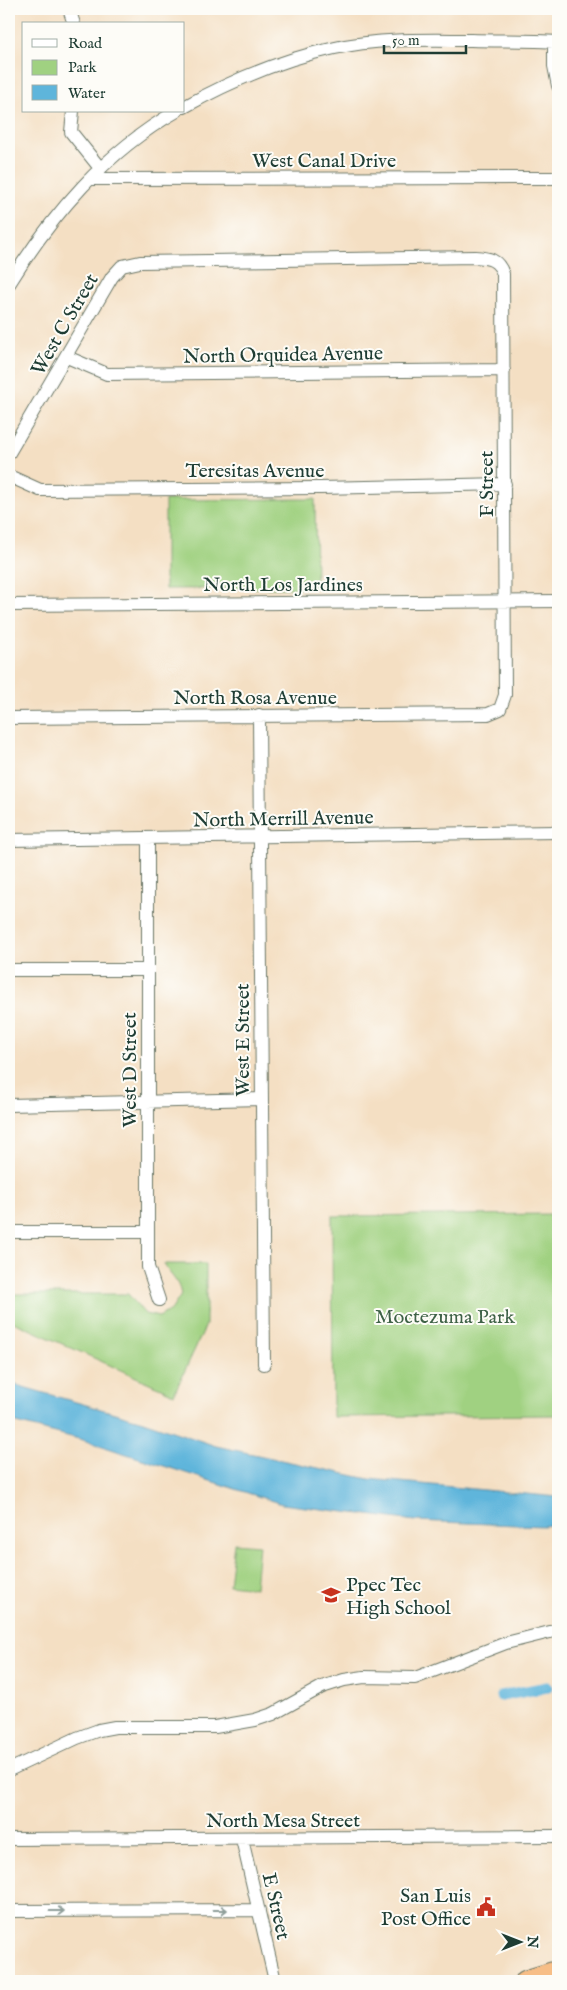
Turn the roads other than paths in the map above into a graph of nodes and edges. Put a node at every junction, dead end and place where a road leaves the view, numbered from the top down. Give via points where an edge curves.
1 (69, 9) edge
2 (73, 22) edge
3 (556, 42) edge
4 (558, 86) edge
5 (185, 107) edge
6 (73, 112) edge
7 (175, 112) edge
8 (100, 168) junction
9 (558, 178) edge
10 (90, 179) junction
11 (495, 260) joint
12 (9, 284) edge
13 (67, 357) junction
14 (504, 370) junction
15 (9, 453) edge
16 (9, 476) edge
17 (505, 484) junction
18 (505, 601) junction
19 (558, 601) edge
20 (9, 605) edge
21 (500, 709) joint
22 (259, 715) junction
23 (9, 718) edge
24 (558, 832) edge
25 (260, 836) junction
26 (148, 839) junction
27 (9, 840) edge
28 (9, 970) edge
29 (148, 970) junction
30 (261, 1100) junction
31 (148, 1103) junction
32 (9, 1104) edge
33 (9, 1232) edge
34 (148, 1232) junction
35 (159, 1300) dead end
36 (264, 1364) dead end
37 (558, 1630) edge
38 (9, 1770) edge
39 (558, 1836) edge
40 (9, 1839) edge
41 (242, 1839) junction
42 (259, 1910) junction
43 (9, 1911) edge
44 (558, 1970) edge
45 (275, 1981) edge
46 (526, 1981) edge

1 - 2 street
3 - 4 street via 554,66
3 - 5 street via 382,41 336,48 294,58 250,75
6 - 8 street via 71,132
7 - 8 street via 132,140
8 - 10 street
9 - 10 street, West Canal Drive
10 - 12 street via 35,241
11 - 13 street, West C Street via 475,257 140,262 122,266 112,277
11 - 14 street, F Street via 503,274
13 - 14 street, North Orquidea Avenue via 107,374
13 - 15 street, West C Street
14 - 17 street, F Street
16 - 17 street, Teresitas Avenue via 40,490
17 - 18 street, F Street
18 - 19 street, North Los Jardines
18 - 20 street, North Los Jardines
18 - 21 street, F Street via 506,695
21 - 22 street, North Rosa Avenue via 488,714
22 - 23 street, North Rosa Avenue
22 - 25 street, West E Street
24 - 25 street, North Merrill Avenue
25 - 26 street, North Merrill Avenue
25 - 30 street, West E Street
26 - 27 street, North Merrill Avenue
26 - 29 street, West D Street
28 - 29 street
29 - 31 street, West D Street
30 - 31 street
30 - 36 street, West E Street
31 - 32 street
31 - 34 street, West D Street
33 - 34 street
34 - 35 street, West D Street via 148,1267
37 - 38 street via 506,1643 415,1678 344,1680 322,1687 255,1720 215,1727 115,1727 99,1730
39 - 41 street, North Mesa Street
40 - 41 street, North Mesa Street
41 - 42 street, E Street
43 -> 42 street
42 - 45 street, E Street
44 - 46 highway

